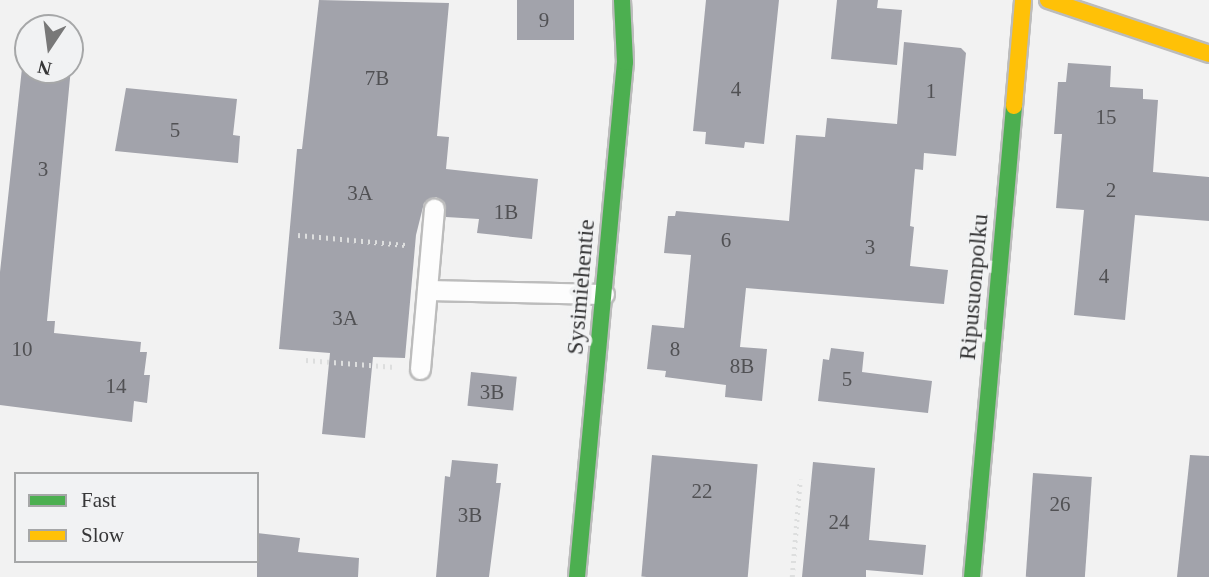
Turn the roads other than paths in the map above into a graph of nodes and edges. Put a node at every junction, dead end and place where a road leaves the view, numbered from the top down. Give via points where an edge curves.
1 (622, 0) edge
2 (1023, 0) edge
3 (1048, 0) edge
4 (1209, 54) edge
5 (434, 209) dead end
6 (427, 290) junction
7 (604, 294) junction
8 (420, 369) road end
9 (577, 577) edge
10 (972, 577) edge

1 - 7 street, Sysimiehentie via 625,62
2 - 10 street, Ripusuonpolku
3 - 4 street
5 - 6 lane
6 - 7 lane
6 - 8 lane
7 - 9 street, Sysimiehentie

